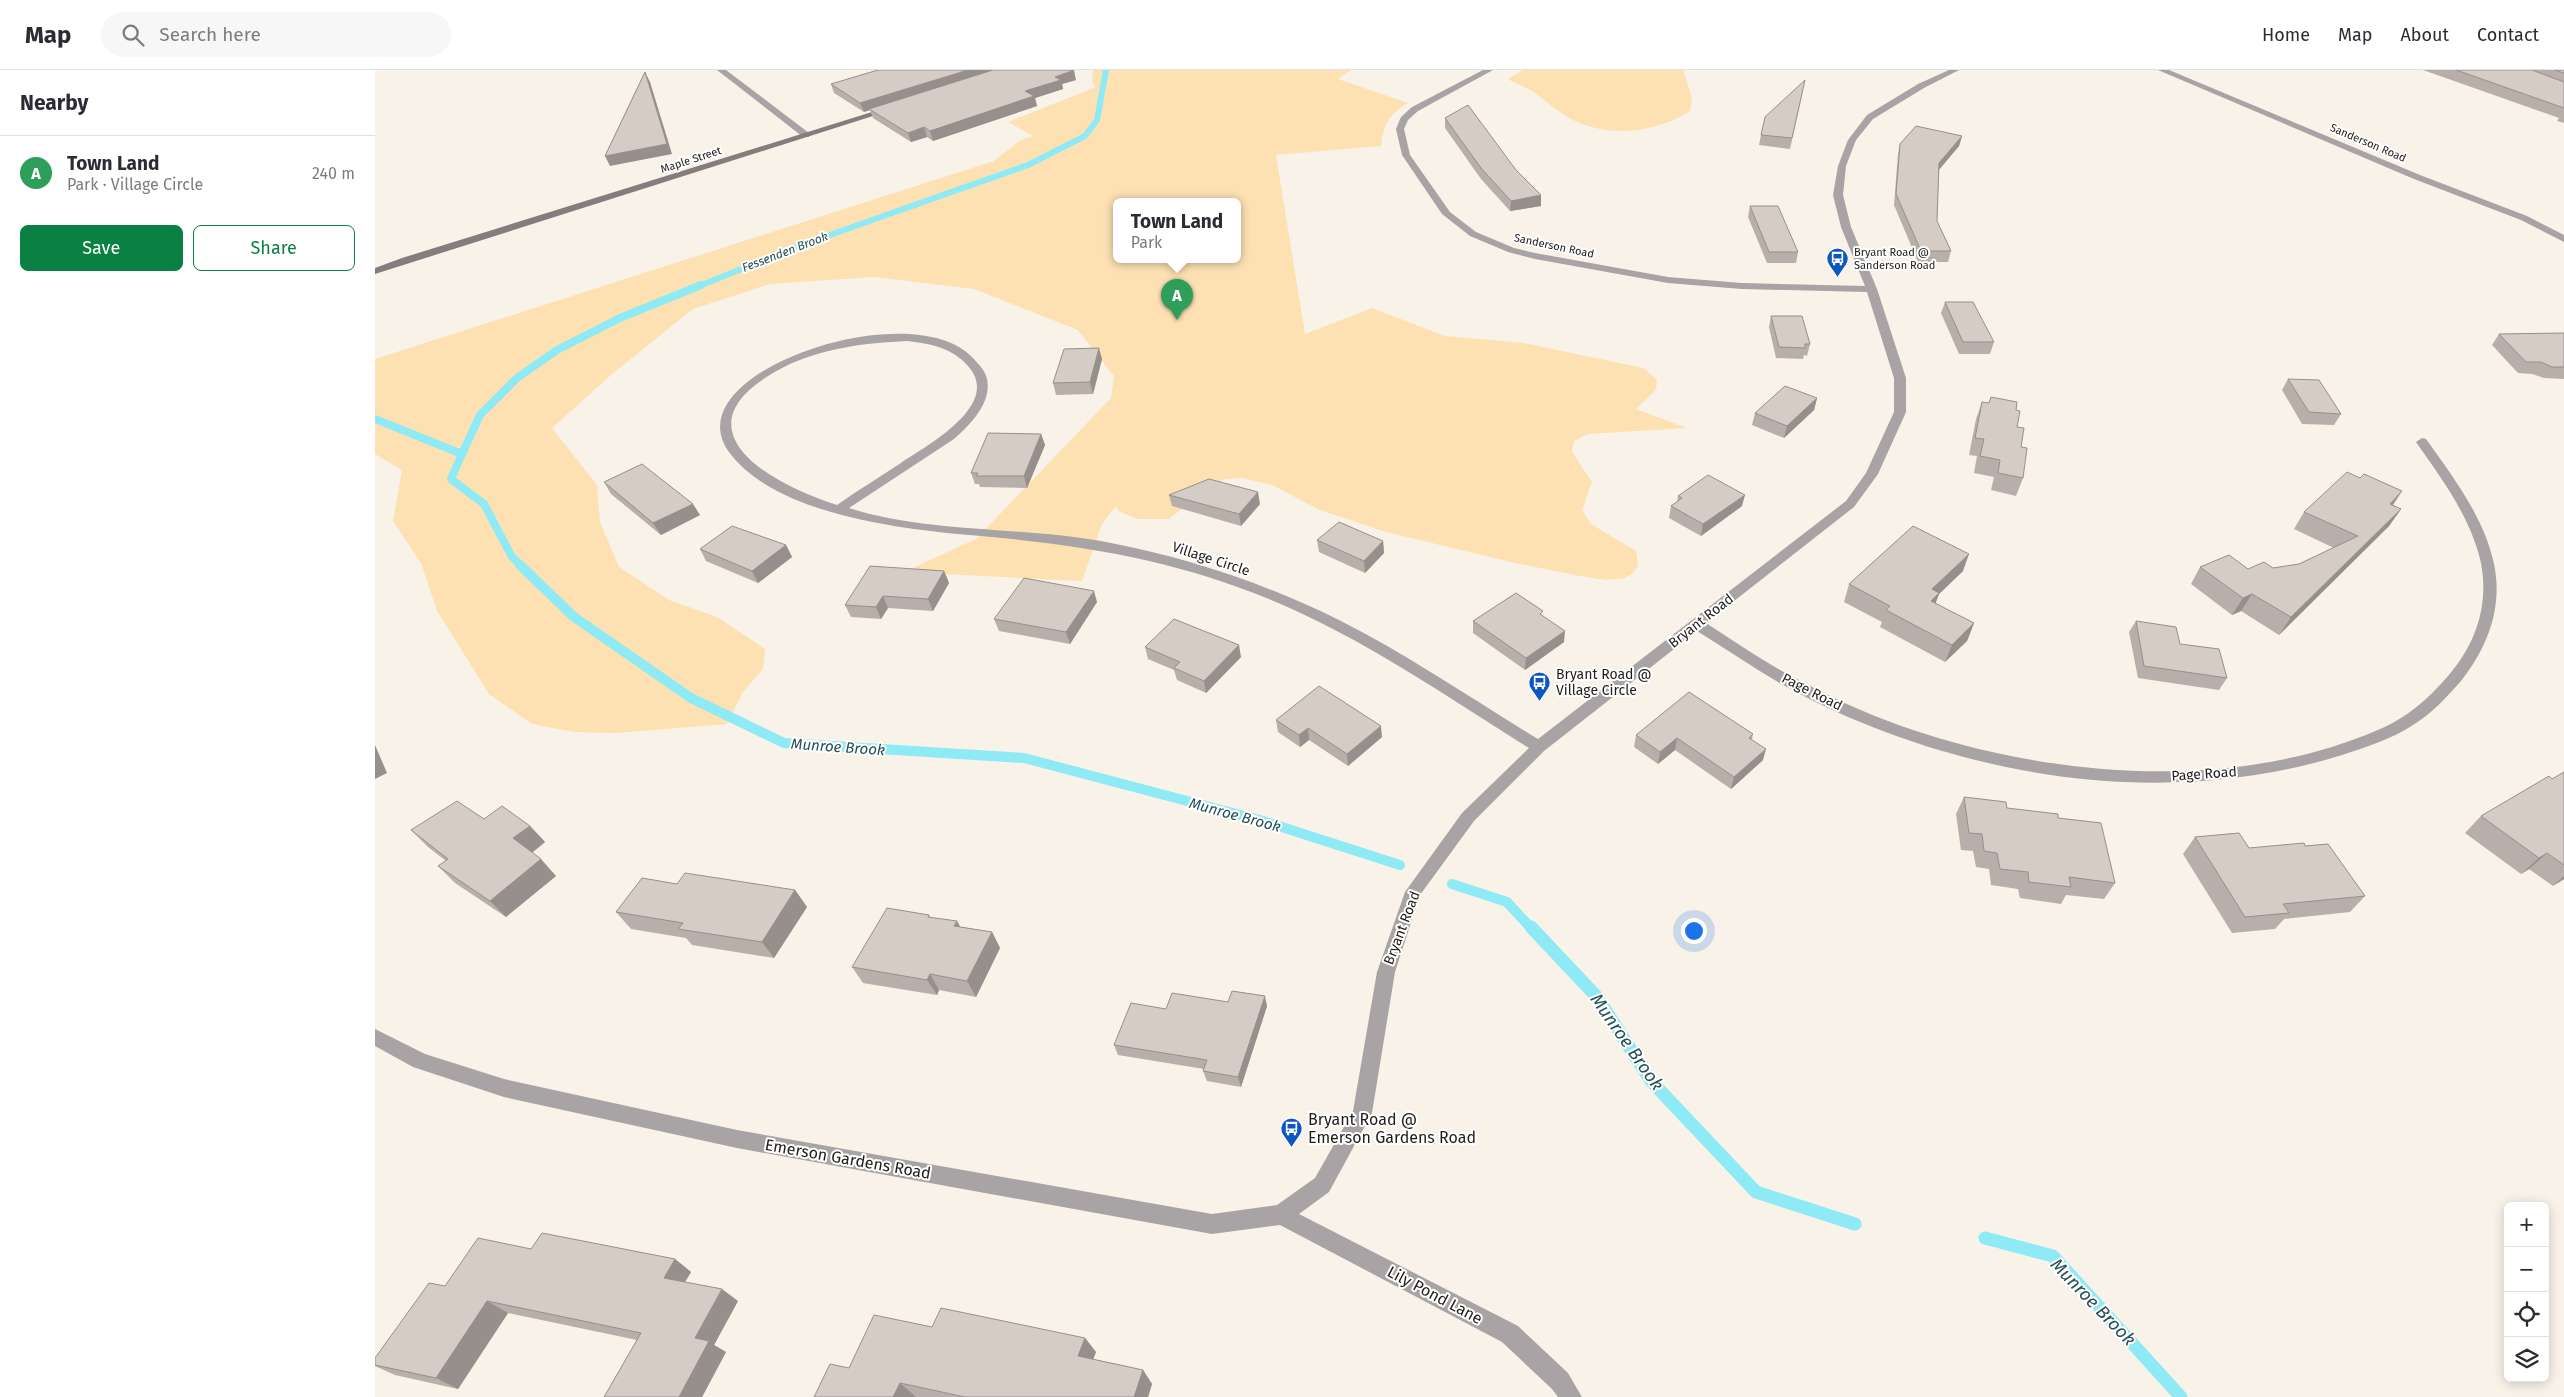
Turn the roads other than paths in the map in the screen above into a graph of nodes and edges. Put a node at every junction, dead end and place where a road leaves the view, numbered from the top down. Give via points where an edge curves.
1 (721, 70) edge
2 (1489, 70) edge
3 (1955, 70) edge
4 (2162, 70) edge
5 (903, 105) edge
6 (806, 135) junction
7 (2564, 239) edge
8 (375, 271) edge
9 (1871, 289) junction
10 (2422, 442) dead end
11 (838, 510) junction
12 (1697, 624) junction
13 (1539, 747) junction
14 (375, 1037) edge
15 (1322, 1185) joint
16 (1281, 1215) junction
17 (1571, 1397) edge

1 - 6 street
2 - 9 street, Sanderson Road via 1415,109 1404,119 1400,129 1406,155 1447,214 1473,234 1535,256 1668,280 1742,286
3 - 9 street, Bryant Road via 1870,117 1852,140 1842,166 1838,195 1845,227
4 - 7 street, Sanderson Road via 2524,218
5 - 6 main road, Maple Street
6 - 8 main road, Maple Street
9 - 12 street, Bryant Road via 1900,378 1901,412 1872,474 1850,504
10 - 12 street, Page Road via 2459,494 2485,556 2490,583 2480,641 2464,668 2440,695 2412,718 2377,736 2334,752 2237,772 2183,776 2125,776 2008,761 1941,744 1842,708 1787,680
11 - 11 street, Village Circle via 958,429 980,400 983,385 979,371 970,359 956,350 915,338 863,340 809,352 763,375 745,389 732,404 725,420 724,434 730,448 770,481
11 - 13 street, Village Circle via 921,526 1066,539 1130,551 1211,573 1281,599 1363,638
12 - 13 street, Bryant Road
13 - 15 street, Bryant Road via 1468,817 1413,892 1385,972 1362,1113
14 - 16 street, Emerson Gardens Road via 420,1061 504,1088 737,1139 1212,1224
15 - 16 street, Emerson Gardens Road
16 - 17 street, Lily Pond Lane via 1510,1334 1560,1381

